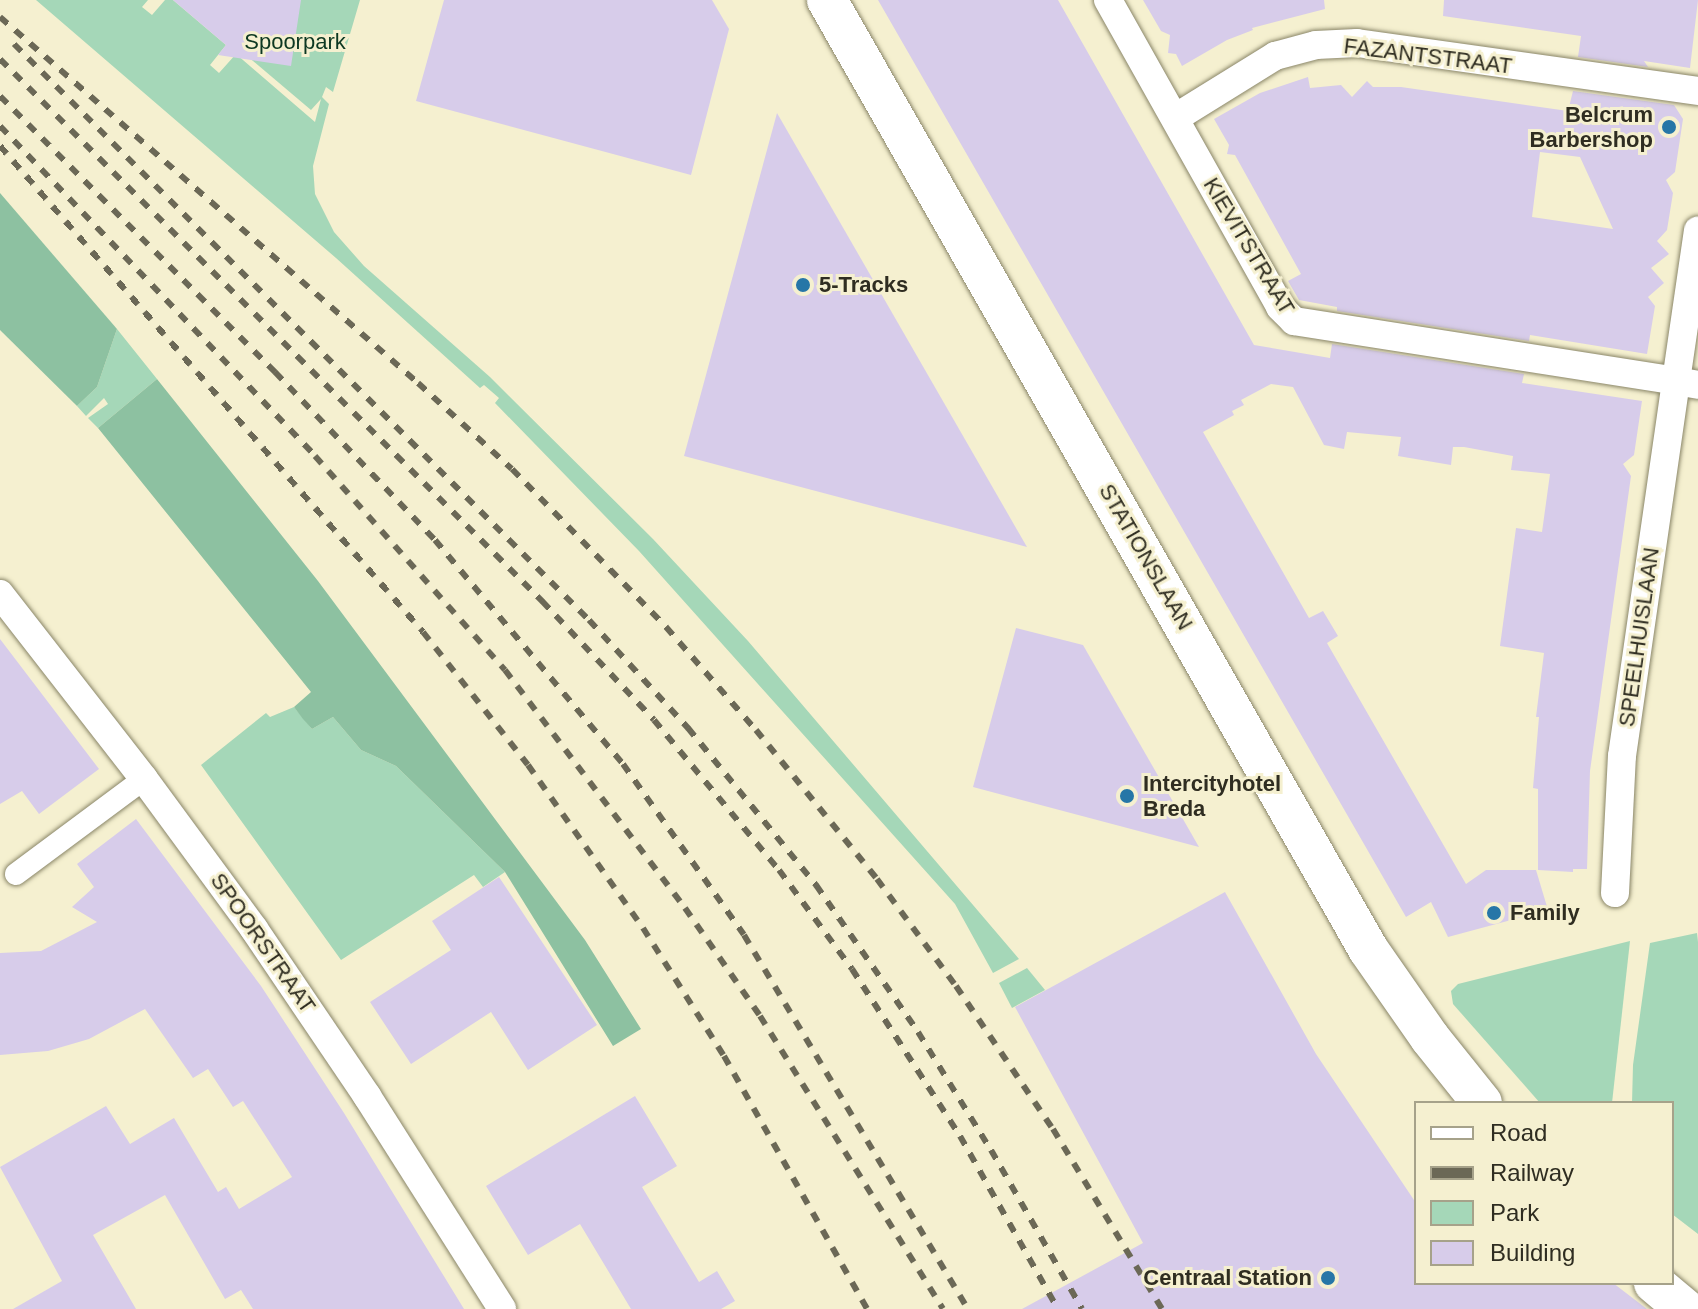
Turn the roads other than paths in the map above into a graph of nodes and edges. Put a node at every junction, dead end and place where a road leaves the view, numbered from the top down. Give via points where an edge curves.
1 (798, 0) edge
2 (827, 0) edge
3 (1108, 0) edge
4 (1698, 91) edge
5 (1175, 118) junction
6 (1698, 231) edge
7 (1687, 383) edge
8 (0, 594) edge
9 (144, 779) junction
10 (16, 874) dead end
11 (1615, 893) dead end
12 (1451, 1101) edge
13 (1480, 1101) edge
14 (1674, 1270) edge
15 (1656, 1285) edge
16 (1698, 1290) edge
17 (502, 1309) edge
18 (1685, 1309) edge

1 - 12 main road, STATIONSLAAN via 1349,960 1410,1052
2 - 13 main road, STATIONSLAAN via 1368,949
3 - 5 street, KIEVITSTRAAT
4 - 5 street, FAZANTSTRAAT via 1357,43 1316,45 1275,56
5 - 7 street, KIEVITSTRAAT via 1280,307 1294,321
6 - 7 street, SPEELHUISLAAN
7 - 11 street, SPEELHUISLAAN via 1622,756
8 - 9 street, SPOORSTRAAT
9 - 10 street
9 - 17 street, SPOORSTRAAT via 335,1048
14 - 16 main road
15 - 18 main road

